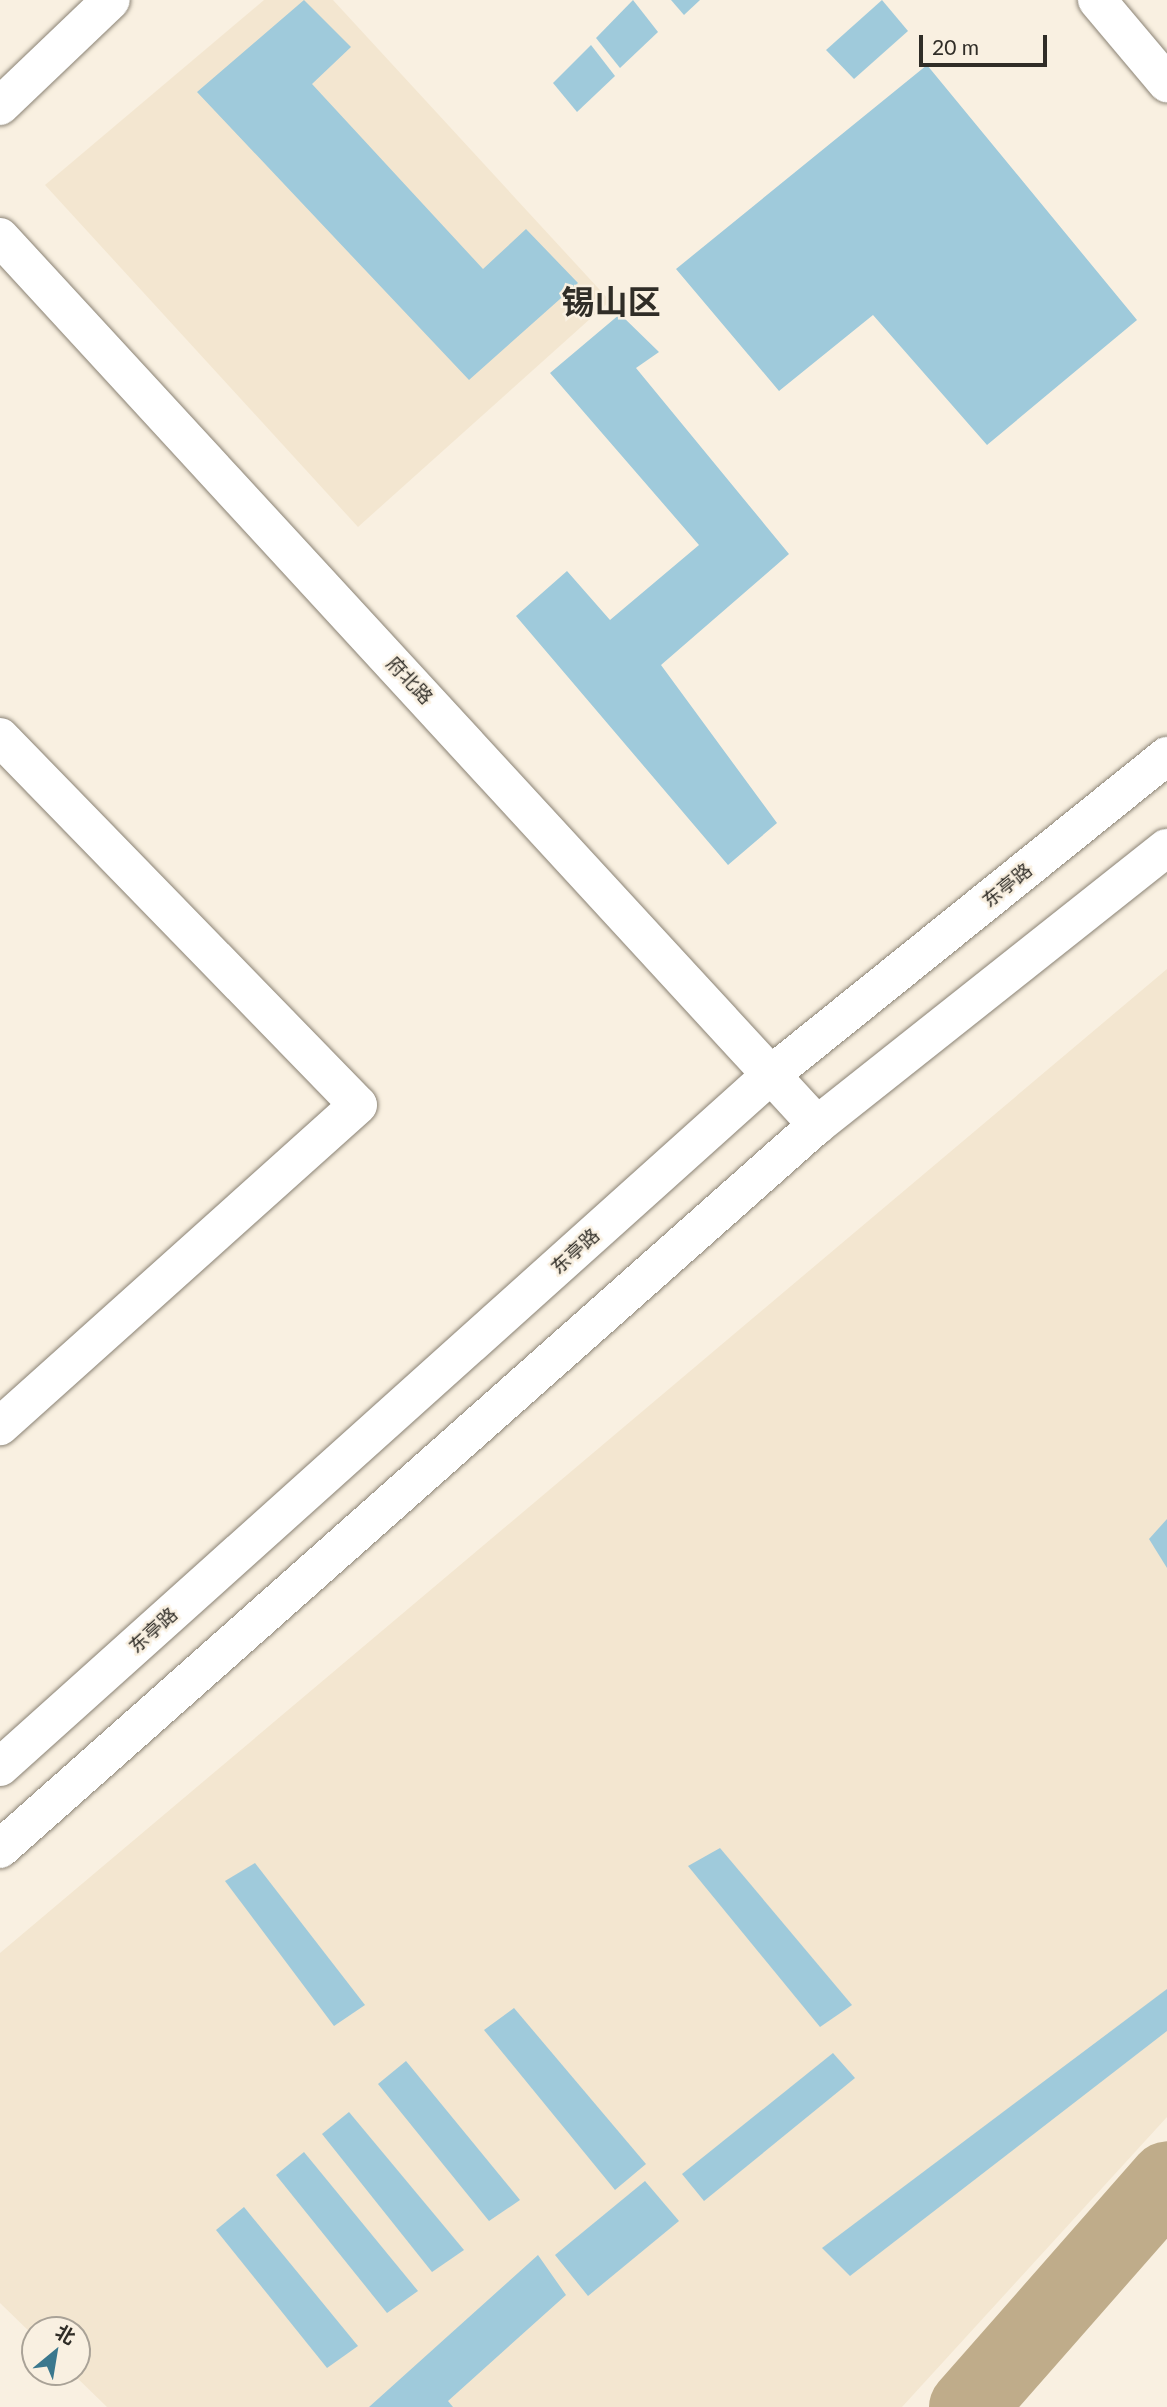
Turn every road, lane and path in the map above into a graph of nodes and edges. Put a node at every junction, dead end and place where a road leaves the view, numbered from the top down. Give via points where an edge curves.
1 (111, 0) edge
2 (1097, 0) edge
3 (1167, 83) edge
4 (0, 106) edge
5 (0, 237) edge
6 (0, 737) edge
7 (1167, 756) edge
8 (1167, 848) edge
9 (773, 1073) junction
10 (817, 1125) junction
11 (0, 1426) edge
12 (0, 1768) edge
13 (0, 1849) edge

1 - 4 main road
2 - 3 main road
5 - 9 main road, 府北路
6 - 11 main road via 358,1105
7 - 9 main road, 东亭路
8 - 10 main road
9 - 10 main road, 府北路
9 - 12 main road, 东亭路
10 - 13 main road

